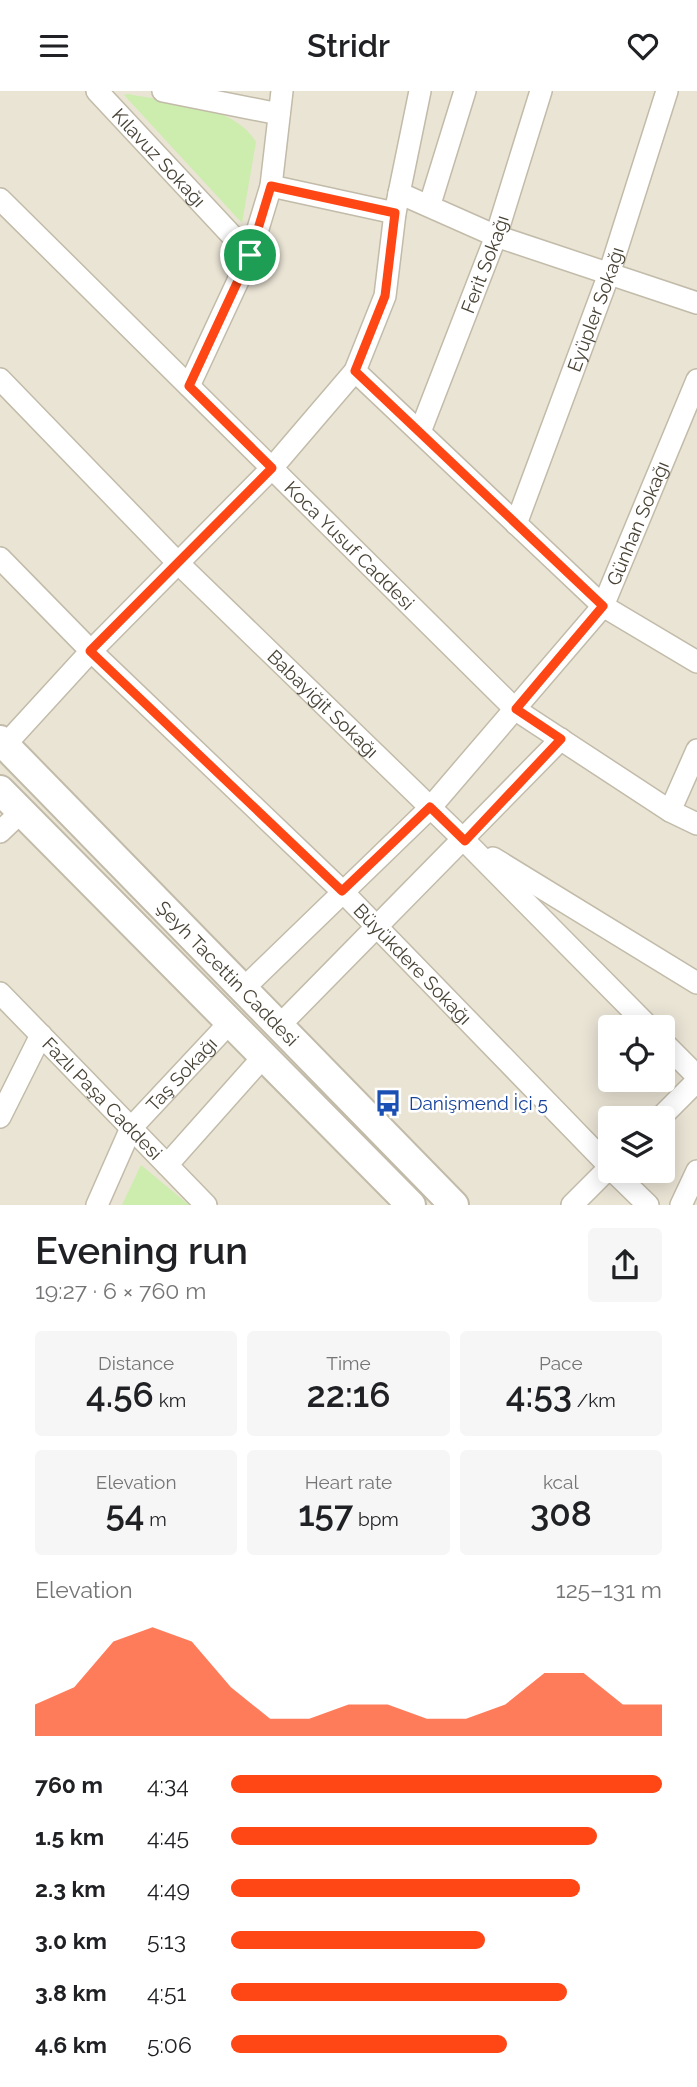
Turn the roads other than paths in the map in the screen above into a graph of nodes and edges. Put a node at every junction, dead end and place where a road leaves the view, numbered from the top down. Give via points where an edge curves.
1 (97, 91) edge
2 (163, 91) edge
3 (282, 91) edge
4 (420, 91) edge
5 (465, 91) edge
6 (541, 91) edge
7 (667, 91) edge
8 (279, 114) junction
9 (271, 186) junction
10 (0, 199) edge
11 (397, 203) junction
12 (430, 204) junction
13 (496, 236) junction
14 (250, 255) junction
15 (609, 274) junction
16 (697, 303) edge
17 (355, 371) junction
18 (0, 379) edge
19 (697, 380) edge
20 (189, 386) junction
21 (420, 432) junction
22 (272, 468) junction
23 (516, 524) junction
24 (0, 558) edge
25 (178, 563) junction
26 (603, 606) junction
27 (90, 651) junction
28 (697, 662) edge
29 (516, 709) junction
30 (561, 739) junction
31 (2, 742) edge
32 (697, 750) edge
33 (0, 790) edge
34 (430, 807) junction
35 (670, 810) junction
36 (22, 811) junction
37 (697, 824) edge
38 (0, 832) edge
39 (465, 841) junction
40 (342, 891) junction
41 (377, 928) junction
42 (697, 983) edge
43 (243, 989) junction
44 (0, 993) edge
45 (637, 1015) edge
46 (232, 1020) junction
47 (279, 1026) junction
48 (41, 1035) junction
49 (675, 1055) edge
50 (264, 1056) junction
51 (697, 1079) edge
52 (671, 1106) edge
53 (0, 1117) edge
54 (131, 1128) junction
55 (598, 1155) edge
56 (167, 1165) junction
57 (697, 1171) edge
58 (598, 1180) edge
59 (626, 1183) edge
60 (97, 1205) edge
61 (206, 1205) edge
62 (411, 1205) edge
63 (454, 1205) edge
64 (572, 1205) edge
65 (648, 1205) edge
66 (681, 1205) edge

1 - 14 street, Kılavuz Sokağı
2 - 8 street
3 - 8 street
4 - 11 street
5 - 12 street
6 - 13 street, Ferit Sokağı
7 - 15 street, Eyüpler Sokağı
8 - 9 street
9 - 11 street
9 - 14 street
10 - 20 street, Koca Yusuf Caddesi
11 - 12 street
11 - 17 street via 385,296
12 - 13 street
13 - 15 street
13 - 21 street, Ferit Sokağı
14 - 20 street
15 - 16 street
15 - 23 street, Eyüpler Sokağı
17 - 21 street
17 - 22 street
18 - 25 street, Babayiğit Sokağı
19 - 26 street, Günhan Sokağı
20 - 22 street, Koca Yusuf Caddesi
21 - 23 street
22 - 25 street
22 - 29 street, Koca Yusuf Caddesi
23 - 26 street
24 - 27 street, Büyükdere Sokağı
25 - 27 street
25 - 34 street, Babayiğit Sokağı
26 - 28 street
26 - 29 street, Günhan Sokağı
27 - 31 street
27 - 40 street, Büyükdere Sokağı
29 - 30 street, Koca Yusuf Caddesi
29 - 34 street, Günhan Sokağı
30 - 35 street, Koca Yusuf Caddesi
30 - 39 street
31 - 43 street, Şeyh Tacettin Caddesi
32 - 35 street
33 - 36 street, Şeyh Tacettin Caddesi
34 - 39 street, Babayiğit Sokağı
34 - 40 street, Günhan Sokağı
35 - 37 street, Koca Yusuf Caddesi
36 - 38 street
36 - 46 street, Şeyh Tacettin Caddesi
39 - 41 street
39 - 42 street
39 - 45 street, Babayiğit Sokağı
40 - 41 street, Büyükdere Sokağı
40 - 43 street, Günhan Sokağı
41 - 47 street
41 - 55 street, Büyükdere Sokağı
43 - 47 street, Şeyh Tacettin Caddesi
44 - 48 street, Fazlı Paşa Caddesi
46 - 50 street, Şeyh Tacettin Caddesi
46 - 54 street, Taş Sokağı
47 - 63 street, Şeyh Tacettin Caddesi
48 - 53 street
48 - 54 street, Fazlı Paşa Caddesi
49 - 51 street
50 - 56 street
50 - 62 street, Şeyh Tacettin Caddesi
51 - 52 street
54 - 56 street, Fazlı Paşa Caddesi
54 - 60 street, Taş Sokağı
56 - 61 street, Fazlı Paşa Caddesi
57 - 66 street
58 - 64 street
59 - 65 street, Büyükdere Sokağı

